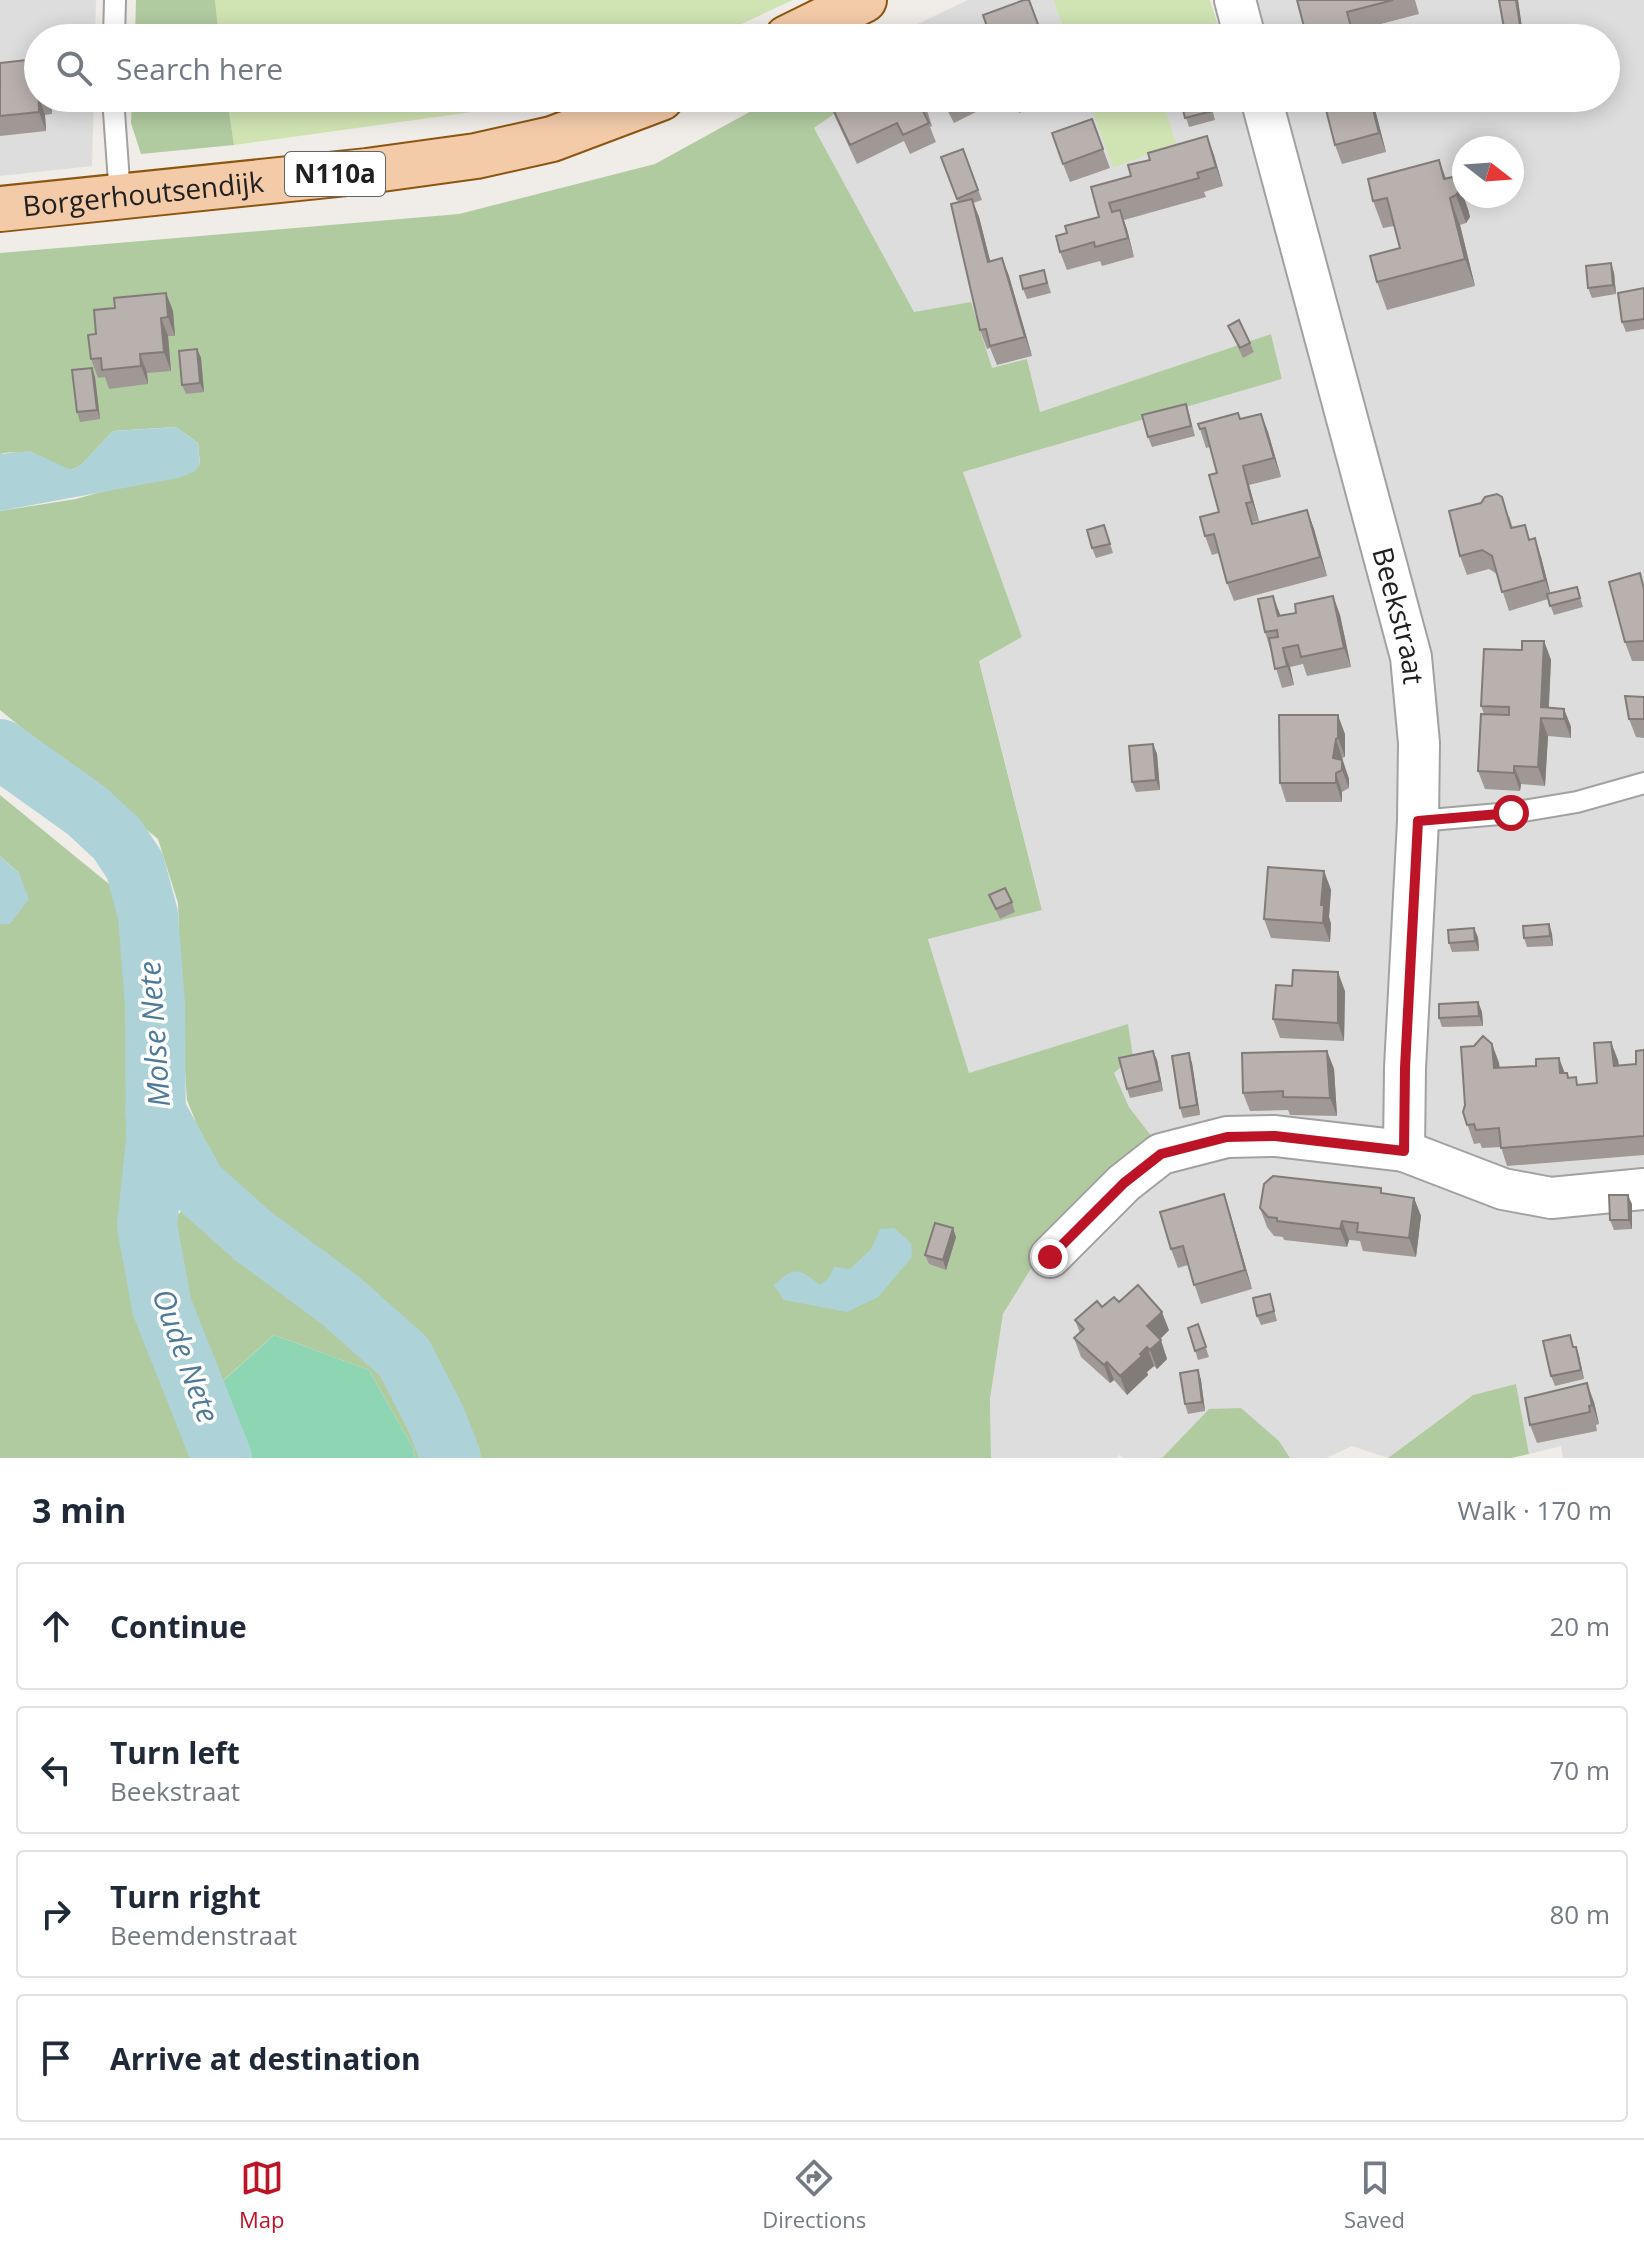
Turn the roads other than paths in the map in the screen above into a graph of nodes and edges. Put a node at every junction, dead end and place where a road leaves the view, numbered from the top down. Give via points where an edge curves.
1 (115, 0) edge
2 (864, 0) edge
3 (1235, 0) edge
4 (114, 24) edge
5 (815, 24) edge
6 (1241, 24) edge
7 (114, 112) edge
8 (624, 112) edge
9 (1265, 112) edge
10 (120, 196) junction
11 (0, 209) edge
12 (1644, 783) edge
13 (1418, 821) junction
14 (1404, 1151) junction
15 (1644, 1189) edge
16 (1050, 1257) dead end

1 - 4 lane
2 - 5 main road
3 - 6 street
7 - 10 lane
8 - 10 main road, Borgerhoutsendijk / N110a via 552,139 476,156
9 - 13 street, Beekstraat via 1411,657 1419,743
10 - 11 main road, Borgerhoutsendijk / N110a
12 - 13 lane via 1524,811
13 - 14 street, Beekstraat
14 - 15 street via 1503,1189 1551,1198
14 - 16 street via 1275,1136 1227,1137 1161,1154

